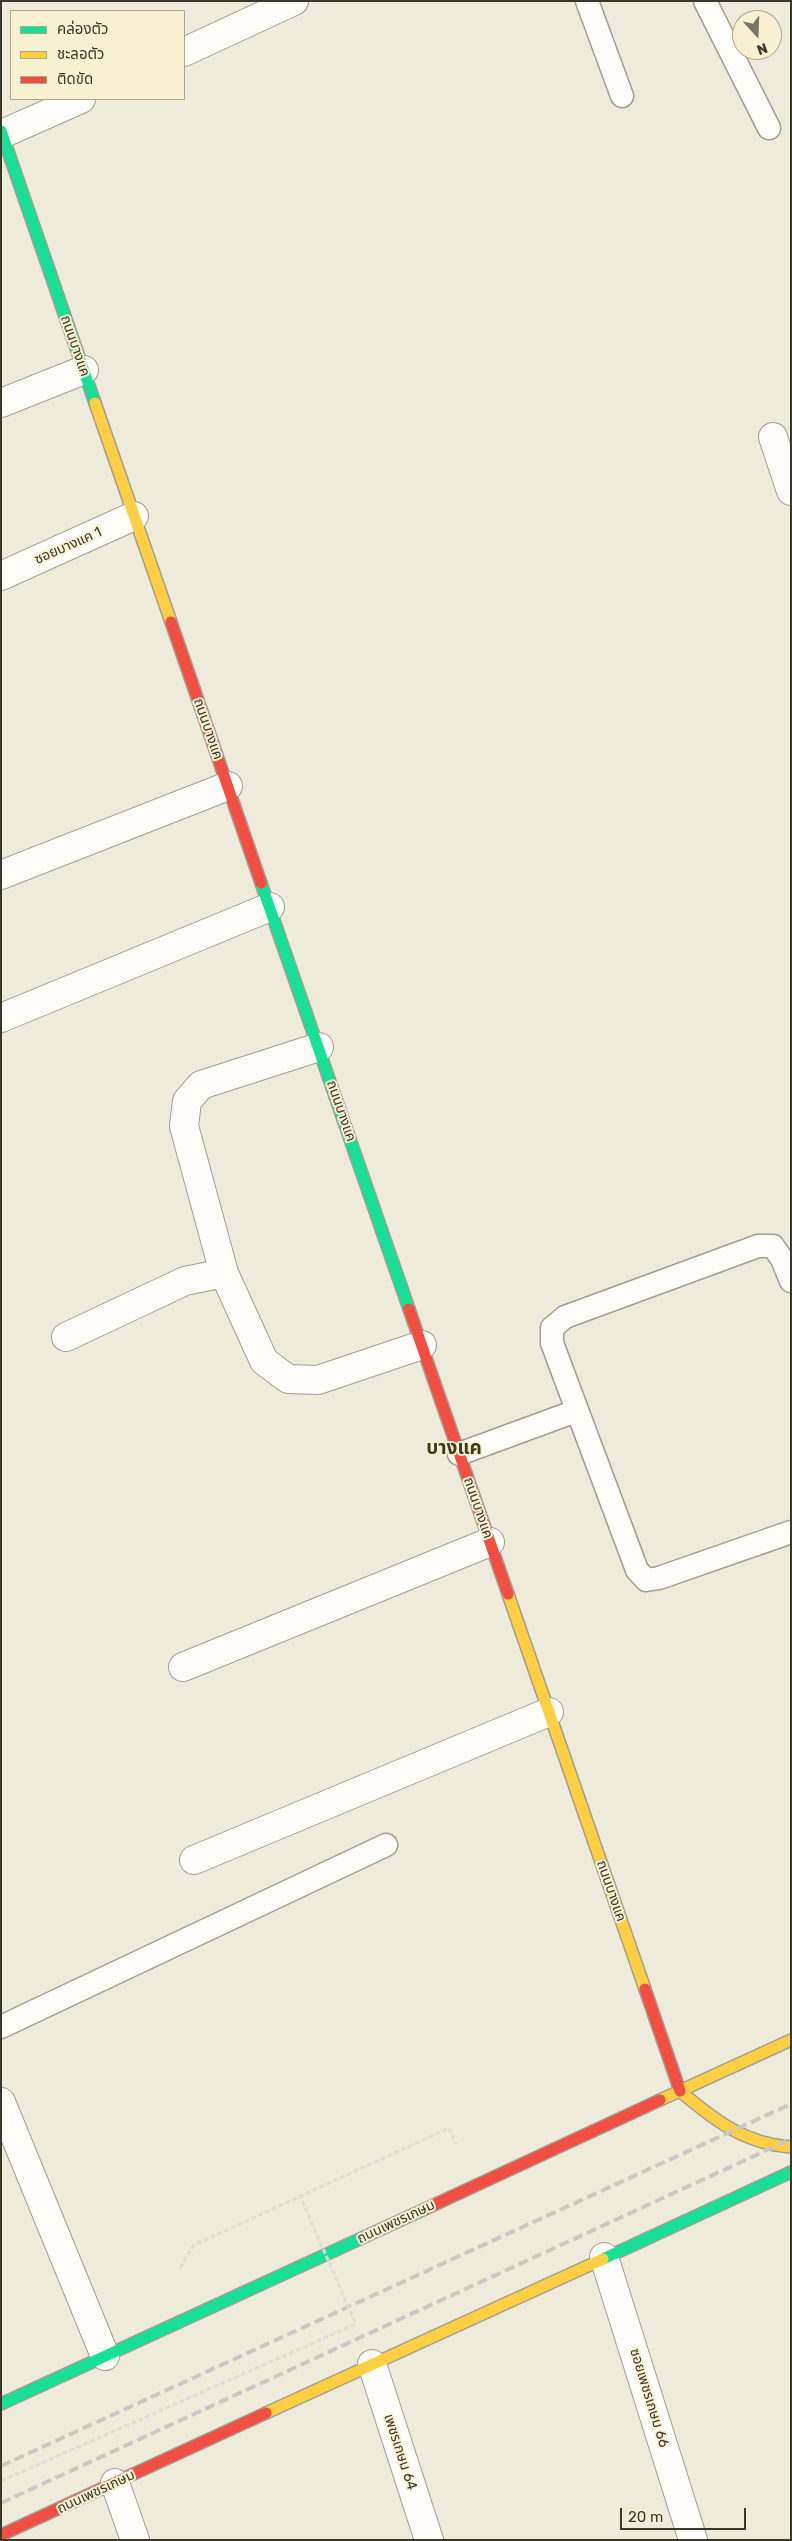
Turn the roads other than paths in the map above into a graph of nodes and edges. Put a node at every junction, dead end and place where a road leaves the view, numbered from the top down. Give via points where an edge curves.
1 (294, 1) edge
2 (587, 1) edge
3 (705, 1) edge
4 (185, 52) edge
5 (622, 96) dead end
6 (78, 100) edge
7 (769, 128) dead end
8 (2, 133) edge
9 (7, 168) edge
10 (84, 370) junction
11 (1, 403) edge
12 (773, 436) dead end
13 (791, 490) edge
14 (134, 516) junction
15 (1, 576) edge
16 (228, 786) junction
17 (1, 875) edge
18 (270, 908) junction
19 (1, 1018) edge
20 (319, 1047) junction
21 (224, 1273) junction
22 (791, 1281) edge
23 (66, 1337) dead end
24 (422, 1345) junction
25 (576, 1411) junction
26 (460, 1454) junction
27 (791, 1532) edge
28 (490, 1542) junction
29 (183, 1667) dead end
30 (549, 1712) junction
31 (386, 1845) dead end
32 (194, 1860) dead end
33 (1, 2027) edge
34 (791, 2040) edge
35 (680, 2091) junction
36 (2, 2104) edge
37 (791, 2147) edge
38 (791, 2172) edge
39 (604, 2257) junction
40 (106, 2356) junction
41 (372, 2364) junction
42 (1, 2404) edge
43 (116, 2483) junction
44 (1, 2535) edge
45 (135, 2540) edge
46 (429, 2540) edge
47 (693, 2540) edge

1 - 4 street
2 - 5 lane
3 - 7 lane
6 - 8 street
8 - 9 main road, ถนนบางแค
9 - 10 main road, ถนนบางแค
10 - 11 street
10 - 14 main road, ถนนบางแค
12 - 13 street
14 - 15 street, ซอยบางแค 1
14 - 16 main road, ถนนบางแค
16 - 17 street
16 - 18 main road, ถนนบางแค
18 - 19 street
18 - 20 main road, ถนนบางแค
20 - 21 street via 201,1085 187,1101 184,1126
20 - 24 main road, ถนนบางแค
21 - 23 street via 185,1281
21 - 24 street via 264,1361 288,1379 318,1380
22 - 25 lane via 773,1246 758,1246 565,1317 552,1328 552,1343
24 - 26 main road, ถนนบางแค
25 - 26 lane
25 - 27 lane via 637,1570 646,1580
26 - 28 main road, ถนนบางแค
28 - 29 street
28 - 30 main road, ถนนบางแค
30 - 32 street
30 - 35 main road, ถนนบางแค
31 - 33 lane
34 - 35 main road, ถนนเพชรเกษม
35 - 37 main road via 746,2139 770,2147
35 - 40 main road, ถนนเพชรเกษม
36 - 40 street
38 - 39 main road, ถนนเพชรเกษม
39 - 41 main road, ถนนเพชรเกษม
39 - 47 street, ซอยเพชรเกษม 66
40 - 42 main road, ถนนเพชรเกษม
41 - 43 main road, ถนนเพชรเกษม
41 - 46 street, เพชรเกษม 64
43 - 44 main road, ถนนเพชรเกษม
43 - 45 street

